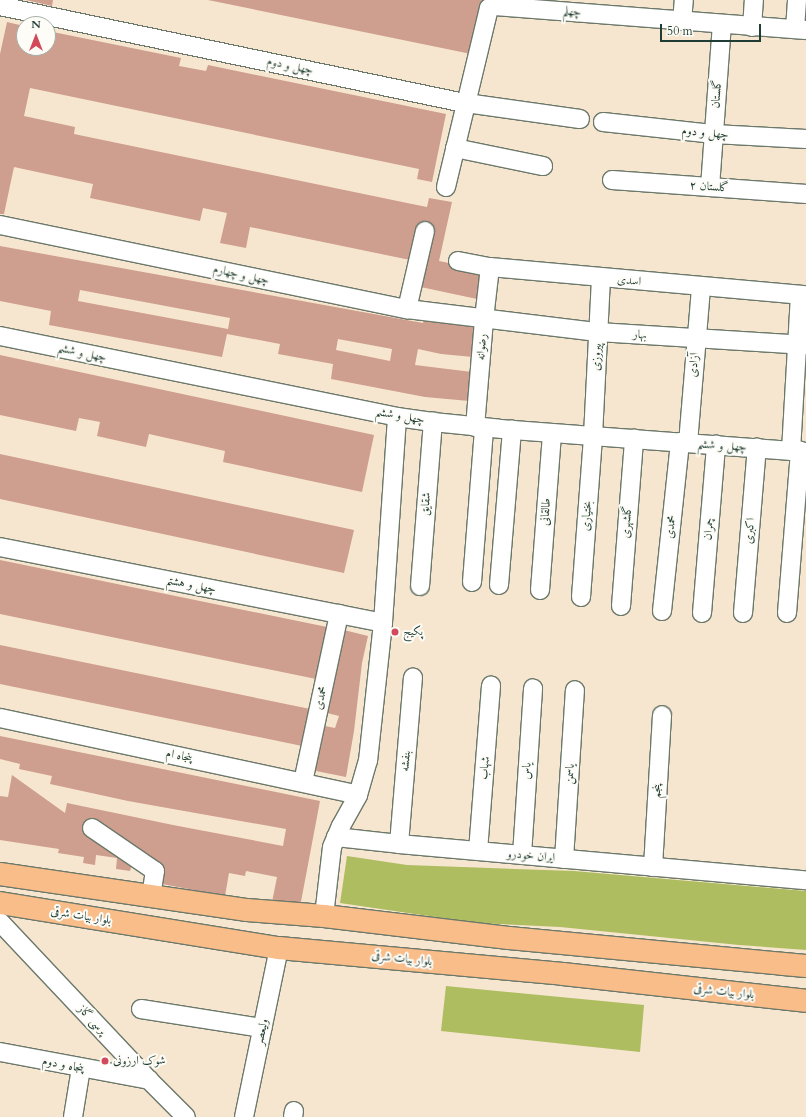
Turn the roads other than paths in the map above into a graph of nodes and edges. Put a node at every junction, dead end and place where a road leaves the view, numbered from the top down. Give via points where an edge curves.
1 (684, 0) edge
2 (754, 0) edge
3 (797, 0) edge
4 (0, 6) edge
5 (682, 21) junction
6 (722, 25) junction
7 (752, 27) junction
8 (801, 30) edge
9 (466, 103) junction
10 (580, 119) dead end
11 (603, 122) dead end
12 (714, 134) junction
13 (806, 140) edge
14 (455, 148) junction
15 (543, 166) dead end
16 (612, 180) dead end
17 (710, 187) junction
18 (446, 188) dead end
19 (806, 194) edge
20 (0, 225) edge
21 (425, 231) dead end
22 (458, 260) dead end
23 (490, 267) junction
24 (601, 278) junction
25 (701, 287) junction
26 (803, 295) edge
27 (407, 309) junction
28 (484, 318) junction
29 (598, 332) junction
30 (0, 336) edge
31 (696, 339) junction
32 (802, 344) edge
33 (397, 417) junction
34 (433, 422) junction
35 (480, 427) junction
36 (512, 430) junction
37 (552, 433) junction
38 (593, 436) junction
39 (634, 439) junction
40 (684, 443) junction
41 (716, 445) junction
42 (757, 448) junction
43 (799, 451) edge
44 (0, 547) edge
45 (472, 582) dead end
46 (499, 585) dead end
47 (420, 586) dead end
48 (540, 590) dead end
49 (581, 597) dead end
50 (621, 606) dead end
51 (662, 611) dead end
52 (702, 612) dead end
53 (743, 613) dead end
54 (787, 613) dead end
55 (339, 614) junction
56 (382, 623) junction
57 (413, 678) dead end
58 (491, 686) dead end
59 (533, 688) dead end
60 (575, 690) dead end
61 (662, 716) dead end
62 (0, 718) edge
63 (303, 782) junction
64 (358, 795) junction
65 (92, 828) dead end
66 (336, 837) junction
67 (399, 844) junction
68 (478, 851) junction
69 (522, 855) junction
70 (564, 859) junction
71 (653, 866) junction
72 (0, 874) edge
73 (806, 880) edge
74 (151, 896) junction
75 (0, 903) edge
76 (324, 916) junction
77 (0, 922) edge
78 (471, 934) junction
79 (509, 938) junction
80 (279, 948) junction
81 (470, 965) junction
82 (806, 966) edge
83 (508, 969) junction
84 (806, 1001) edge
85 (140, 1009) dead end
86 (263, 1028) junction
87 (0, 1052) edge
88 (82, 1068) junction
89 (149, 1080) junction
90 (177, 1113) edge
91 (72, 1117) edge
92 (244, 1117) edge

1 - 5 street
2 - 7 street
3 - 8 street
4 - 9 street, چهل و دوم
5 - 6 street, چهلم
5 - 9 street, چهلم via 494,6 489,8
6 - 7 street, چهلم
6 - 12 street, گلستان
7 - 8 street, چهلم
9 - 10 street, چهل و دوم
9 - 14 street
11 - 12 street, چهل و دوم
12 - 13 street, چهل و دوم
12 - 17 street, گلستان
14 - 15 street
14 - 18 street
16 - 17 street, گلستان ۲
17 - 19 street, گلستان ۲
20 - 27 street, چهل و چهارم
21 - 27 street
22 - 23 street, اسدی
23 - 24 street, اسدی
23 - 28 street, رضوانه
24 - 25 street, اسدی
24 - 29 street, پیروزی
25 - 26 street, اسدی
25 - 31 street, آزادی
26 - 32 street, اسدی
27 - 28 street, چهل و چهارم
28 - 29 street, بهار
28 - 35 street, رضوانه
29 - 31 street, بهار
29 - 38 street, پیروزی
30 - 33 street, چهل و ششم
31 - 32 street, بهار
31 - 40 street, آزادی
32 - 43 street, اسدی
33 - 34 street, چهل و ششم
33 - 56 street
34 - 35 street, چهل و ششم
34 - 47 street, شقایق
35 - 36 street, چهل و ششم
35 - 45 street, رضوانه
36 - 37 street, چهل و ششم
36 - 46 street
37 - 38 street, چهل و ششم
37 - 48 street, طالقانی
38 - 39 street, چهل و ششم
38 - 49 street, بختیاری
39 - 40 street, چهل و ششم
39 - 50 street, گلشهری
40 - 41 street, چهل و ششم
40 - 51 street, محمدی
41 - 42 street, چهل و ششم
41 - 52 street, چمران
42 - 43 street, چهل و ششم
42 - 53 street, اکبری
43 - 54 street, اسدی
44 - 55 street, چهل و هشتم
55 - 56 street, چهل و هشتم
55 - 63 street, محمدی
56 - 64 street via 368,761
57 - 67 street, بنفشه
58 - 68 street, شهاب
59 - 69 street, یاس
60 - 70 street, یاسمن
61 - 71 street, پنجم
62 - 63 street, پنجاه ام
63 - 64 street, پنجاه ام
64 - 66 street
65 - 74 street via 155,871
66 - 67 street, ایران خودرو
66 - 76 street via 332,847
67 - 68 street, ایران خودرو
68 - 69 street, ایران خودرو
69 - 70 street, ایران خودرو
70 - 71 street, ایران خودرو
71 - 73 street, ایران خودرو
72 - 74 main road
74 - 76 main road via 247,910
75 - 80 main road, بلوار بیات شرقی
76 - 78 main road
77 - 89 street, پرسی گاز
78 - 79 main road
78 - 81 main road via 477,950 476,958
79 - 82 main road
79 - 83 main road via 503,944 501,953 502,961
80 - 81 main road, بلوار بیات شرقی
80 - 86 street, ولیعصر
81 - 83 main road, بلوار بیات شرقی
83 - 84 main road, بلوار بیات شرقی
85 - 86 street
86 - 92 street, ولیعصر
87 - 88 street, پنجاه و دوم
88 - 89 street, پنجاه و دوم
88 - 91 street
89 - 90 street, پرسی گاز

